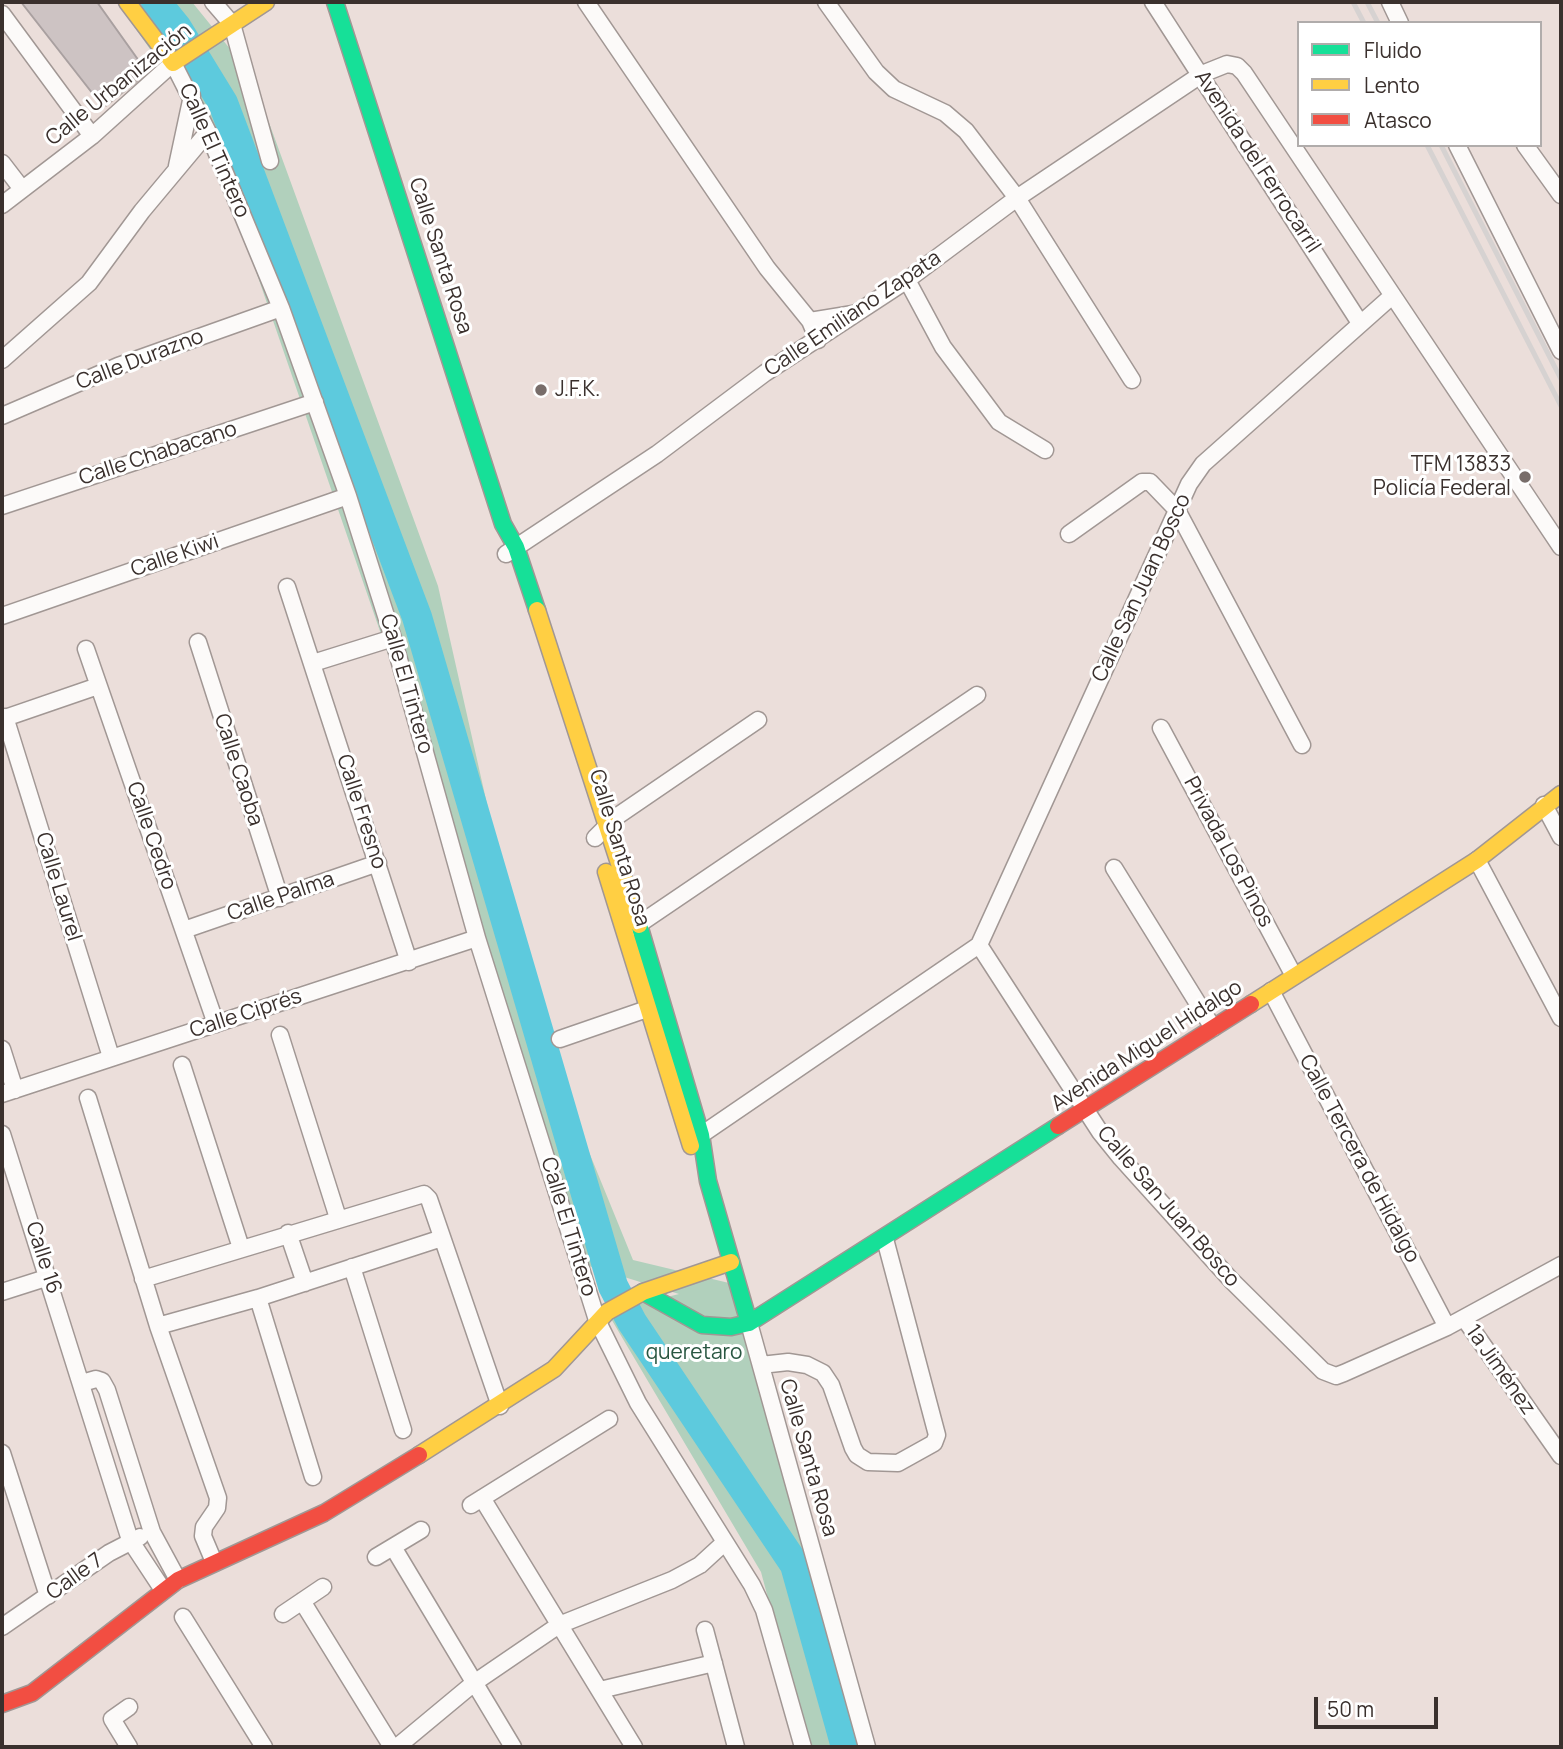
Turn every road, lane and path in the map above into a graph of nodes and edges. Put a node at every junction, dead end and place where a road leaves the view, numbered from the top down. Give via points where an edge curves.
1 (127, 2) edge
2 (213, 2) edge
3 (266, 2) edge
4 (335, 2) edge
5 (586, 2) edge
6 (826, 2) edge
7 (1153, 2) edge
8 (1390, 2) edge
9 (2, 14) edge
10 (1399, 21) edge
11 (232, 24) junction
12 (173, 63) junction
13 (1202, 74) junction
14 (192, 96) junction
15 (208, 132) junction
16 (92, 136) junction
17 (1458, 147) edge
18 (1526, 147) edge
19 (270, 161) dead end
20 (2, 163) edge
21 (177, 169) junction
22 (22, 189) junction
23 (1561, 195) edge
24 (1017, 198) junction
25 (2, 205) edge
26 (907, 280) junction
27 (1392, 296) junction
28 (281, 308) junction
29 (859, 313) junction
30 (810, 321) junction
31 (1360, 323) junction
32 (818, 340) junction
33 (1561, 351) edge
34 (2, 360) edge
35 (1132, 380) dead end
36 (315, 402) junction
37 (2, 416) edge
38 (1045, 450) dead end
39 (348, 496) junction
40 (2, 506) edge
41 (1177, 510) junction
42 (1069, 534) dead end
43 (1561, 547) edge
44 (511, 551) junction
45 (287, 587) dead end
46 (2, 616) edge
47 (393, 638) junction
48 (198, 642) dead end
49 (86, 649) dead end
50 (313, 663) junction
51 (98, 685) junction
52 (977, 695) dead end
53 (3, 718) edge
54 (758, 720) dead end
55 (1161, 728) dead end
56 (1302, 745) dead end
57 (1561, 794) edge
58 (1545, 805) junction
59 (601, 832) junction
60 (1561, 837) edge
61 (1477, 860) junction
62 (378, 863) junction
63 (1114, 868) dead end
64 (280, 898) junction
65 (639, 925) junction
66 (184, 930) junction
67 (625, 934) junction
68 (477, 938) junction
69 (979, 945) junction
70 (410, 962) junction
71 (1294, 976) junction
72 (1271, 991) junction
73 (647, 1009) junction
74 (1561, 1018) edge
75 (216, 1024) junction
76 (1213, 1028) junction
77 (663, 1033) junction
78 (280, 1035) dead end
79 (560, 1038) dead end
80 (2, 1049) edge
81 (111, 1058) junction
82 (182, 1065) dead end
83 (9, 1092) edge
84 (88, 1098) dead end
85 (1087, 1111) junction
86 (2, 1134) edge
87 (701, 1135) junction
88 (708, 1181) junction
89 (338, 1218) junction
90 (288, 1233) junction
91 (442, 1238) junction
92 (885, 1239) junction
93 (241, 1248) junction
94 (731, 1262) junction
95 (1561, 1265) edge
96 (352, 1267) junction
97 (49, 1277) junction
98 (143, 1279) junction
99 (305, 1283) junction
100 (2, 1292) edge
101 (638, 1294) junction
102 (258, 1298) junction
103 (602, 1316) junction
104 (1464, 1318) junction
105 (749, 1323) junction
106 (158, 1326) junction
107 (1447, 1327) junction
108 (761, 1366) junction
109 (82, 1383) junction
110 (500, 1406) junction
111 (609, 1419) dead end
112 (403, 1430) dead end
113 (2, 1454) edge
114 (1561, 1456) edge
115 (313, 1477) dead end
116 (421, 1531) dead end
117 (152, 1532) junction
118 (130, 1541) junction
119 (724, 1543) junction
120 (393, 1547) junction
121 (376, 1557) dead end
122 (214, 1562) junction
123 (178, 1580) junction
124 (323, 1587) dead end
125 (163, 1590) junction
126 (48, 1596) junction
127 (302, 1601) junction
128 (283, 1614) dead end
129 (183, 1617) dead end
130 (559, 1625) junction
131 (2, 1627) edge
132 (705, 1630) dead end
133 (714, 1663) junction
134 (474, 1682) junction
135 (600, 1690) junction
136 (2, 1704) edge
137 (128, 1707) dead end
138 (128, 1747) edge
139 (264, 1747) edge
140 (394, 1747) edge
141 (513, 1747) edge
142 (634, 1747) edge
143 (736, 1747) edge
144 (803, 1747) edge
145 (867, 1747) edge

1 - 12 street
2 - 11 street
3 - 11 street, Calle Urbanización
4 - 44 street, Calle Santa Rosa
5 - 30 street via 767,268
6 - 24 street via 876,72 894,89 945,113 966,131
7 - 13 street, Avenida del Ferrocarril
8 - 10 street
9 - 16 street
11 - 12 street, Calle Urbanización
11 - 19 street
12 - 14 street, Calle El Tintero
12 - 16 street, Calle Urbanización
13 - 24 street, Calle Emiliano Zapata
13 - 27 street, Calle Emiliano Zapata via 1227,64 1244,73
13 - 31 street, Avenida del Ferrocarril
14 - 15 street, Calle El Tintero
14 - 21 street
15 - 21 street
15 - 28 street, Calle El Tintero
16 - 22 street, Calle Urbanización
17 - 33 street
18 - 23 street
20 - 22 street
21 - 34 street via 89,284
22 - 25 street, Calle Urbanización
24 - 26 street, Calle Emiliano Zapata
24 - 35 street
26 - 29 street, Calle Emiliano Zapata
26 - 38 street via 943,347 999,422
27 - 31 street, Calle San Juan Bosco
27 - 43 street, Calle Emiliano Zapata
28 - 36 street, Calle El Tintero
28 - 37 street, Calle Durazno via 118,366
29 - 30 street
29 - 32 street, Calle Emiliano Zapata
30 - 32 street
31 - 41 street, Calle San Juan Bosco via 1203,464
32 - 44 street, Calle Emiliano Zapata
36 - 39 street, Calle El Tintero
36 - 40 street, Calle Chabacano
39 - 46 street, Calle Kiwi
39 - 47 street, Calle El Tintero
41 - 42 street via 1146,481
41 - 56 street
41 - 69 street, Calle San Juan Bosco
44 - 59 street, Calle Santa Rosa
45 - 50 street, Calle Fresno
47 - 50 street
47 - 68 street, Calle El Tintero
48 - 64 street, Calle Caoba
49 - 51 street, Calle Cedro
50 - 62 street, Calle Fresno
51 - 53 street
51 - 66 street, Calle Cedro
52 - 65 street
53 - 81 street, Calle Laurel
54 - 59 street
55 - 71 street, Privada Los Pinos
57 - 58 street, Avenida Miguel Hidalgo
58 - 60 street
58 - 61 street, Avenida Miguel Hidalgo
59 - 65 street, Calle Santa Rosa
59 - 67 street, Calle Santa Rosa
61 - 71 street, Avenida Miguel Hidalgo
61 - 74 street
62 - 64 street, Calle Palma
62 - 70 street, Calle Fresno
63 - 76 street
64 - 66 street, Calle Palma
65 - 67 street
65 - 77 street, Calle Santa Rosa
66 - 75 street, Calle Cedro
67 - 73 street, Calle Santa Rosa
68 - 70 street, Calle Ciprés
68 - 103 street, Calle El Tintero
69 - 85 street, Calle San Juan Bosco
69 - 87 street
70 - 75 street, Calle Ciprés
71 - 72 street, Avenida Miguel Hidalgo
72 - 76 street, Avenida Miguel Hidalgo
72 - 107 street, Calle Tercera de Hidalgo
73 - 77 street, Calle Santa Rosa
73 - 79 street
75 - 81 street, Calle Ciprés
76 - 85 street, Avenida Miguel Hidalgo
77 - 87 street, Calle Santa Rosa
77 - 88 street, Calle Santa Rosa via 684,1129
78 - 89 street
80 - 83 street
81 - 83 street, Calle Ciprés
82 - 93 street
84 - 98 street
85 - 92 street, Avenida Miguel Hidalgo
85 - 107 street, Calle San Juan Bosco via 1121,1158 1231,1280 1316,1365 1336,1376
86 - 97 street, Calle 16
87 - 88 street, Calle Santa Rosa
88 - 94 street, Calle Santa Rosa
89 - 90 street
89 - 91 street via 424,1194
90 - 93 street
90 - 99 street
91 - 96 street
91 - 110 street
92 - 105 street, Avenida Miguel Hidalgo
92 - 108 street via 937,1434 934,1443 898,1463 868,1462 853,1448 823,1373 789,1362
93 - 98 street
94 - 101 street
94 - 105 street, Calle Santa Rosa
95 - 104 street
96 - 99 street
96 - 112 street
97 - 100 street
97 - 109 street, Calle 16
98 - 106 street
99 - 102 street
101 - 103 street
101 - 105 street via 702,1325
102 - 106 street
102 - 115 street
103 - 110 street via 554,1369
103 - 119 street, Calle El Tintero via 638,1403
104 - 107 street
104 - 114 street, 1a Jiménez
105 - 108 street, Calle Santa Rosa
106 - 122 street via 218,1498 203,1536
108 - 145 street, Calle Santa Rosa
109 - 117 street via 96,1379 107,1390
109 - 118 street, Calle 16
110 - 122 street via 324,1513
111 - 130 street via 476,1501
113 - 126 street
116 - 120 street
117 - 118 street, Calle 7
117 - 123 street
118 - 125 street, Calle 16
118 - 126 street, Calle 7
119 - 130 street via 700,1565 672,1580
119 - 144 street, Calle El Tintero via 764,1610
120 - 121 street
120 - 134 street
122 - 123 street
123 - 125 street
124 - 127 street
125 - 136 street via 32,1693
126 - 131 street, Calle 7
127 - 128 street
127 - 140 street
129 - 139 street
130 - 134 street
130 - 135 street
132 - 133 street
133 - 135 street
133 - 143 street
134 - 140 street
134 - 141 street
135 - 142 street
137 - 138 street via 112,1719

